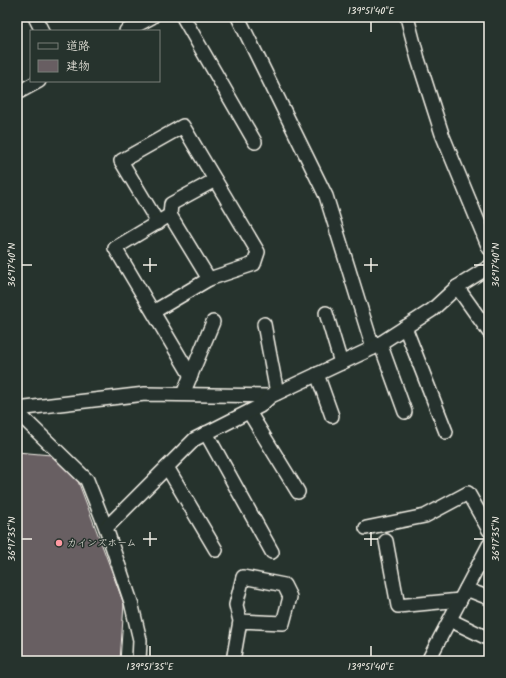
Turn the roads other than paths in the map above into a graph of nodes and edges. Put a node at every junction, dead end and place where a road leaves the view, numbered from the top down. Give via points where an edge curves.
1 (35, 17) edge
2 (152, 17) edge
3 (183, 17) edge
4 (238, 17) edge
5 (407, 17) edge
6 (130, 25) edge
7 (42, 30) edge
8 (37, 82) edge
9 (17, 93) edge
10 (255, 142) dead end
11 (215, 180) junction
12 (170, 215) junction
13 (158, 223) junction
14 (489, 248) edge
15 (489, 267) edge
16 (209, 279) junction
17 (457, 287) junction
18 (153, 312) junction
19 (326, 313) dead end
20 (213, 322) dead end
21 (264, 324) dead end
22 (405, 327) junction
23 (489, 332) edge
24 (377, 346) junction
25 (341, 363) junction
26 (317, 374) junction
27 (190, 376) junction
28 (183, 394) junction
29 (274, 394) junction
30 (17, 409) edge
31 (17, 412) edge
32 (249, 412) junction
33 (405, 412) dead end
34 (332, 416) dead end
35 (446, 432) dead end
36 (206, 433) junction
37 (167, 467) junction
38 (298, 492) dead end
39 (106, 528) junction
40 (366, 528) dead end
41 (489, 530) edge
42 (386, 541) dead end
43 (489, 545) edge
44 (216, 550) dead end
45 (272, 552) dead end
46 (486, 560) edge
47 (463, 594) junction
48 (489, 598) edge
49 (450, 620) junction
50 (240, 621) junction
51 (489, 639) edge
52 (141, 659) edge
53 (233, 661) edge
54 (428, 661) edge

1 - 7 street
2 - 6 street
3 - 10 street
4 - 24 street via 326,196
5 - 14 street via 442,134
8 - 9 street
11 - 12 street via 171,204
11 - 13 street via 183,126 121,161
11 - 16 street via 258,252 254,264
12 - 13 street
12 - 16 street
13 - 18 street via 115,248
15 - 17 street
16 - 18 street
17 - 22 street via 432,310
17 - 23 street
18 - 27 street
19 - 25 street
20 - 27 street
21 - 29 street
22 - 24 street
22 - 35 street
24 - 25 street
24 - 33 street
25 - 26 street
26 - 29 street
26 - 34 street
27 - 28 street
28 - 29 street
28 - 30 street via 145,394
29 - 32 street
31 - 39 street via 87,480
32 - 36 street
32 - 38 street
36 - 37 street via 196,439
36 - 45 street
37 - 39 street
37 - 44 street
39 - 52 street via 131,602 140,640
40 - 41 street via 424,516 468,493
42 - 47 street via 398,606
43 - 46 street
46 - 47 street
47 - 48 street
47 - 49 street
49 - 51 street
49 - 54 street
50 - 50 street via 236,606 243,578 284,585 290,597 283,623
50 - 53 street

